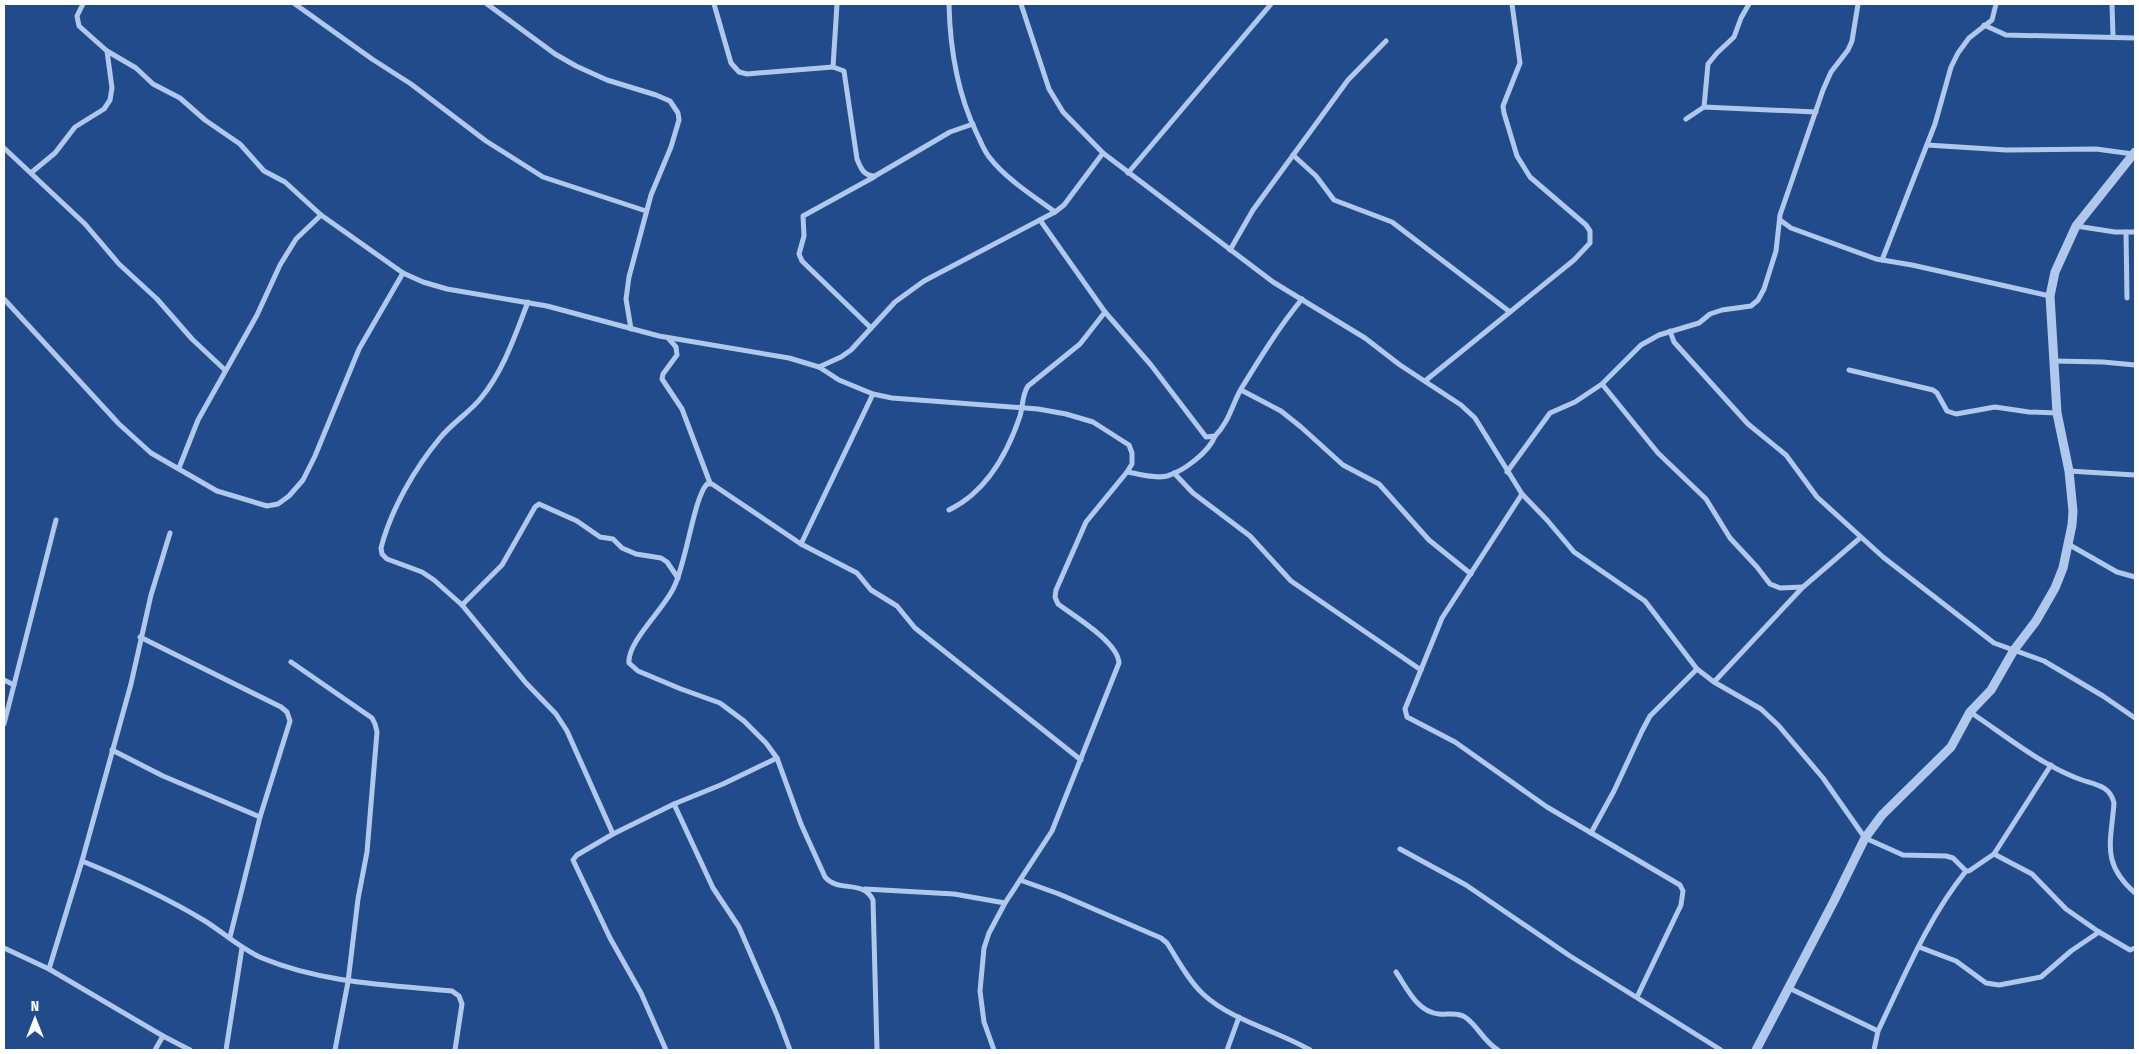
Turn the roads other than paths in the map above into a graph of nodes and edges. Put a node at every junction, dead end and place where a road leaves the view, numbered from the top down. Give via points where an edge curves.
1 (83, 4) edge
2 (294, 4) edge
3 (488, 4) edge
4 (714, 4) edge
5 (836, 4) edge
6 (949, 4) edge
7 (1021, 4) edge
8 (1271, 4) edge
9 (1512, 4) edge
10 (1749, 4) edge
11 (1858, 4) edge
12 (1996, 4) edge
13 (2112, 4) edge
14 (1984, 25) junction
15 (2113, 36) junction
16 (2135, 38) edge
17 (1386, 41) dead end
18 (107, 51) junction
19 (833, 67) junction
20 (1704, 107) junction
21 (1816, 112) junction
22 (1686, 119) dead end
23 (972, 124) junction
24 (1927, 145) junction
25 (4, 148) edge
26 (1103, 153) junction
27 (2134, 153) edge
28 (1293, 155) junction
29 (32, 172) junction
30 (1128, 173) junction
31 (876, 176) junction
32 (646, 210) junction
33 (1055, 212) junction
34 (321, 214) junction
35 (1040, 220) junction
36 (1780, 220) junction
37 (2076, 226) junction
38 (2126, 232) junction
39 (2135, 232) edge
40 (1230, 250) junction
41 (1882, 260) junction
42 (403, 273) junction
43 (2050, 296) junction
44 (1302, 298) junction
45 (2126, 298) dead end
46 (4, 299) edge
47 (528, 302) junction
48 (1105, 312) junction
49 (1510, 312) junction
50 (871, 328) junction
51 (630, 329) junction
52 (1670, 331) junction
53 (668, 338) junction
54 (2054, 361) junction
55 (2135, 365) edge
56 (818, 367) junction
57 (225, 370) junction
58 (1849, 370) dead end
59 (1425, 381) junction
60 (1602, 384) junction
61 (1241, 390) junction
62 (874, 394) junction
63 (1023, 408) junction
64 (2057, 413) junction
65 (1215, 436) junction
66 (179, 468) junction
67 (2069, 471) junction
68 (1127, 472) junction
69 (1507, 472) junction
70 (1174, 473) junction
71 (2135, 475) edge
72 (710, 483) junction
73 (1522, 494) junction
74 (949, 510) dead end
75 (56, 520) dead end
76 (170, 533) dead end
77 (1860, 538) junction
78 (801, 544) junction
79 (2068, 544) junction
80 (1471, 574) junction
81 (2135, 577) edge
82 (678, 578) junction
83 (1803, 587) junction
84 (462, 605) junction
85 (140, 637) junction
86 (2014, 650) junction
87 (291, 662) dead end
88 (1697, 669) junction
89 (1421, 670) junction
90 (4, 680) edge
91 (1714, 682) junction
92 (14, 685) junction
93 (1970, 712) junction
94 (2135, 718) edge
95 (4, 724) edge
96 (112, 750) junction
97 (776, 758) junction
98 (1081, 760) junction
99 (2051, 765) junction
100 (674, 804) junction
101 (260, 818) junction
102 (1591, 833) junction
103 (613, 834) junction
104 (1865, 838) junction
105 (1400, 849) dead end
106 (1994, 854) junction
107 (82, 861) junction
108 (1966, 871) junction
109 (1020, 880) junction
110 (864, 889) junction
111 (2135, 893) edge
112 (1005, 903) junction
113 (2098, 932) junction
114 (230, 938) junction
115 (1919, 947) junction
116 (4, 948) edge
117 (242, 948) junction
118 (2135, 948) edge
119 (49, 969) junction
120 (1396, 972) dead end
121 (348, 982) junction
122 (1789, 988) junction
123 (1637, 997) junction
124 (1239, 1017) junction
125 (1878, 1031) junction
126 (162, 1036) junction
127 (156, 1050) edge
128 (190, 1050) edge
129 (226, 1050) edge
130 (335, 1050) edge
131 (455, 1050) edge
132 (666, 1050) edge
133 (790, 1050) edge
134 (877, 1050) edge
135 (994, 1050) edge
136 (1227, 1050) edge
137 (1310, 1050) edge
138 (1498, 1050) edge
139 (1721, 1050) edge
140 (1756, 1050) edge
141 (1874, 1050) edge

1 - 18 street via 77,16 79,26
2 - 32 street via 411,84 486,141 542,177
3 - 32 street via 576,66 607,80 656,95 675,107 679,120
4 - 19 street via 731,62 739,72
5 - 19 street
6 - 23 street via 955,70
7 - 26 street via 1049,89 1063,112
8 - 30 street
9 - 49 street via 1520,63 1503,106 1517,156 1530,177 1586,224 1591,237 1590,243 1574,260
10 - 20 street via 1734,37 1708,64
11 - 21 street via 1852,41 1831,72
12 - 14 street via 1992,20
13 - 15 street
14 - 15 street via 2006,35
14 - 24 street via 1969,38 1951,67
15 - 16 street
17 - 28 street via 1348,80
18 - 29 street via 112,88 110,100 104,109 75,127 54,153
18 - 34 street via 136,68 153,84 180,98 205,120 232,137 264,170 285,182
19 - 31 street via 844,72 861,170
20 - 21 street
20 - 22 street
21 - 36 street
23 - 31 street via 950,132
23 - 33 street via 992,161
24 - 27 street via 2006,150 2096,149
24 - 41 street
25 - 29 street
26 - 30 street
26 - 33 street via 1064,205
27 - 37 street
28 - 40 street via 1253,210
28 - 49 street via 1316,176 1334,200 1392,222
29 - 57 street
30 - 40 street
31 - 50 street via 803,216 804,238 799,254 802,261
32 - 51 street via 626,299
33 - 35 street
34 - 42 street
34 - 57 street via 288,250 257,315
35 - 48 street
35 - 50 street via 924,281 895,302
36 - 41 street via 1791,228
36 - 52 street via 1776,251 1758,300 1751,306 1722,310 1699,323
37 - 38 street
37 - 43 street via 2055,272
38 - 39 street
38 - 45 street
40 - 44 street via 1273,282
41 - 43 street
42 - 47 street via 447,289
42 - 66 street via 358,349 303,480 288,496 278,504 256,504 217,491
43 - 54 street
44 - 59 street
44 - 61 street via 1274,335
46 - 66 street via 119,424 151,452
47 - 51 street
47 - 84 street via 496,376 481,398 441,437 428,455 394,511 381,548 388,559 422,572
48 - 63 street via 1080,344 1028,386
48 - 65 street via 1204,436
49 - 59 street
50 - 56 street via 846,353
51 - 53 street
52 - 60 street via 1641,345
52 - 77 street via 1674,342 1748,424 1786,455 1817,496
53 - 56 street via 772,354
53 - 72 street via 676,347 677,355 662,379 682,409
54 - 55 street
54 - 64 street
56 - 62 street via 838,380
57 - 66 street via 198,420
58 - 64 street via 1933,390 1947,411 1956,414 1995,407
59 - 69 street via 1475,418
60 - 69 street via 1575,402 1550,413
60 - 83 street via 1658,452 1706,499 1730,538 1770,584 1780,588
61 - 65 street via 1230,416
61 - 80 street via 1281,411 1343,465 1379,484 1429,540
62 - 63 street via 914,401
62 - 78 street
63 - 68 street via 1066,414 1093,422 1128,445 1132,458
63 - 74 street via 1013,438 993,472 964,503
64 - 67 street
65 - 70 street via 1205,452
67 - 71 street
67 - 79 street via 2073,511
68 - 70 street via 1157,477
68 - 98 street via 1086,522 1055,597 1058,604 1095,631 1116,652 1120,663
69 - 73 street
70 - 89 street via 1201,499 1250,536 1291,581
72 - 78 street
72 - 82 street via 704,487 697,507
73 - 80 street
73 - 88 street via 1574,552 1645,601
75 - 92 street
76 - 85 street
77 - 83 street
77 - 86 street via 1994,643
78 - 98 street via 857,573 871,590 897,606 915,628
79 - 81 street via 2117,572
79 - 86 street via 2055,588
80 - 89 street via 1442,618
82 - 84 street via 661,558 622,548 613,539 600,537 577,521 539,504 502,565
82 - 97 street via 667,601 634,646 630,663 638,671 720,703 754,730
83 - 91 street
84 - 103 street via 561,721
85 - 96 street via 131,684
85 - 101 street via 287,712 290,721
86 - 93 street via 1990,690
86 - 94 street via 2044,661
87 - 121 street via 363,711 376,724 367,852
88 - 91 street
88 - 102 street via 1650,716
89 - 102 street via 1405,709 1407,717 1455,742 1547,807
90 - 92 street
91 - 104 street via 1761,710 1779,726 1824,778
92 - 95 street
93 - 99 street
93 - 104 street via 1951,747 1882,815
96 - 101 street
96 - 107 street
97 - 100 street
97 - 110 street via 825,877 835,884
98 - 109 street via 1052,831
99 - 106 street
99 - 111 street via 2106,788 2112,794 2110,858 2125,884
100 - 103 street
100 - 133 street via 713,888 739,927
101 - 114 street
102 - 123 street via 1664,875 1683,891 1681,905
103 - 132 street via 574,857 573,864 641,993
104 - 108 street via 1903,855 1953,858
104 - 122 street
105 - 123 street via 1466,885
106 - 108 street
106 - 113 street via 2032,874 2066,909
107 - 114 street via 203,920
107 - 119 street
108 - 115 street
109 - 112 street
109 - 124 street via 1161,938 1194,984
110 - 112 street via 954,894
110 - 134 street via 873,900
112 - 135 street via 984,948 981,982 984,1022
113 - 115 street via 2040,977 1999,985 1986,983 1956,961
113 - 118 street via 2130,950
114 - 117 street
115 - 125 street
116 - 119 street
117 - 121 street via 272,962
117 - 129 street
119 - 126 street
120 - 138 street via 1415,1002 1424,1009 1438,1014 1464,1016
121 - 130 street
121 - 131 street via 452,991 462,1004
122 - 125 street
122 - 140 street
123 - 139 street
124 - 136 street
124 - 137 street
125 - 141 street
126 - 127 street
126 - 128 street

